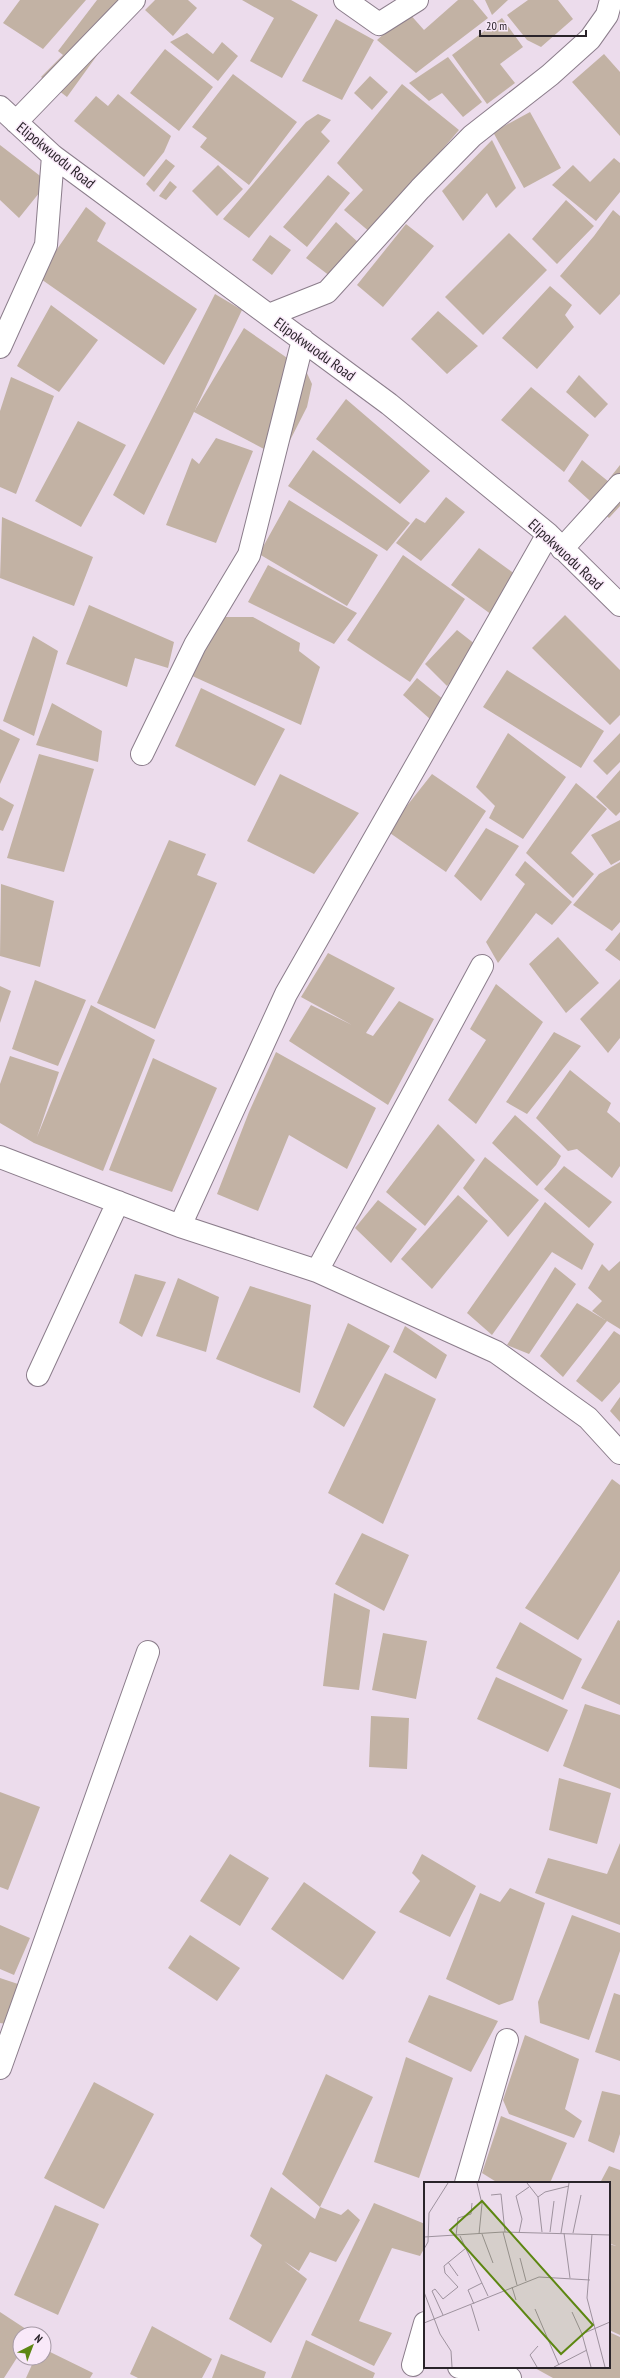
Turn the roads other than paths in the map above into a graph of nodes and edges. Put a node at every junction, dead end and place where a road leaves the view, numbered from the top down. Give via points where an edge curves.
1 (134, 0) edge
2 (345, 0) edge
3 (417, 0) edge
4 (611, 0) edge
5 (0, 107) edge
6 (16, 122) junction
7 (53, 156) junction
8 (269, 315) junction
9 (303, 340) junction
10 (1, 342) edge
11 (620, 484) edge
12 (555, 541) junction
13 (620, 605) edge
14 (142, 754) dead end
15 (482, 966) dead end
16 (0, 1157) edge
17 (118, 1202) junction
18 (180, 1226) junction
19 (317, 1272) junction
20 (38, 1375) dead end
21 (620, 1453) edge
22 (148, 1652) dead end
23 (507, 2040) dead end
24 (0, 2068) edge
25 (466, 2182) edge
26 (424, 2328) edge
27 (491, 2368) edge
28 (415, 2370) edge
29 (510, 2378) edge

1 - 6 street
2 - 3 street via 379,24
4 - 8 street via 607,15 590,40 472,136 420,189 327,292
5 - 6 street, Elipokwuodu Road
6 - 7 street, Elipokwuodu Road
7 - 8 street, Elipokwuodu Road
7 - 10 street via 46,245
8 - 9 street, Elipokwuodu Road
9 - 12 street, Elipokwuodu Road via 390,404
9 - 14 street via 249,555 195,645
11 - 12 street
12 - 13 street, Elipokwuodu Road
12 - 18 street via 286,994
15 - 19 street
16 - 17 street
17 - 18 street
17 - 20 street
18 - 19 street
19 - 21 street via 496,1352 588,1418
22 - 24 street
23 - 25 street
26 - 28 street
27 - 29 street

